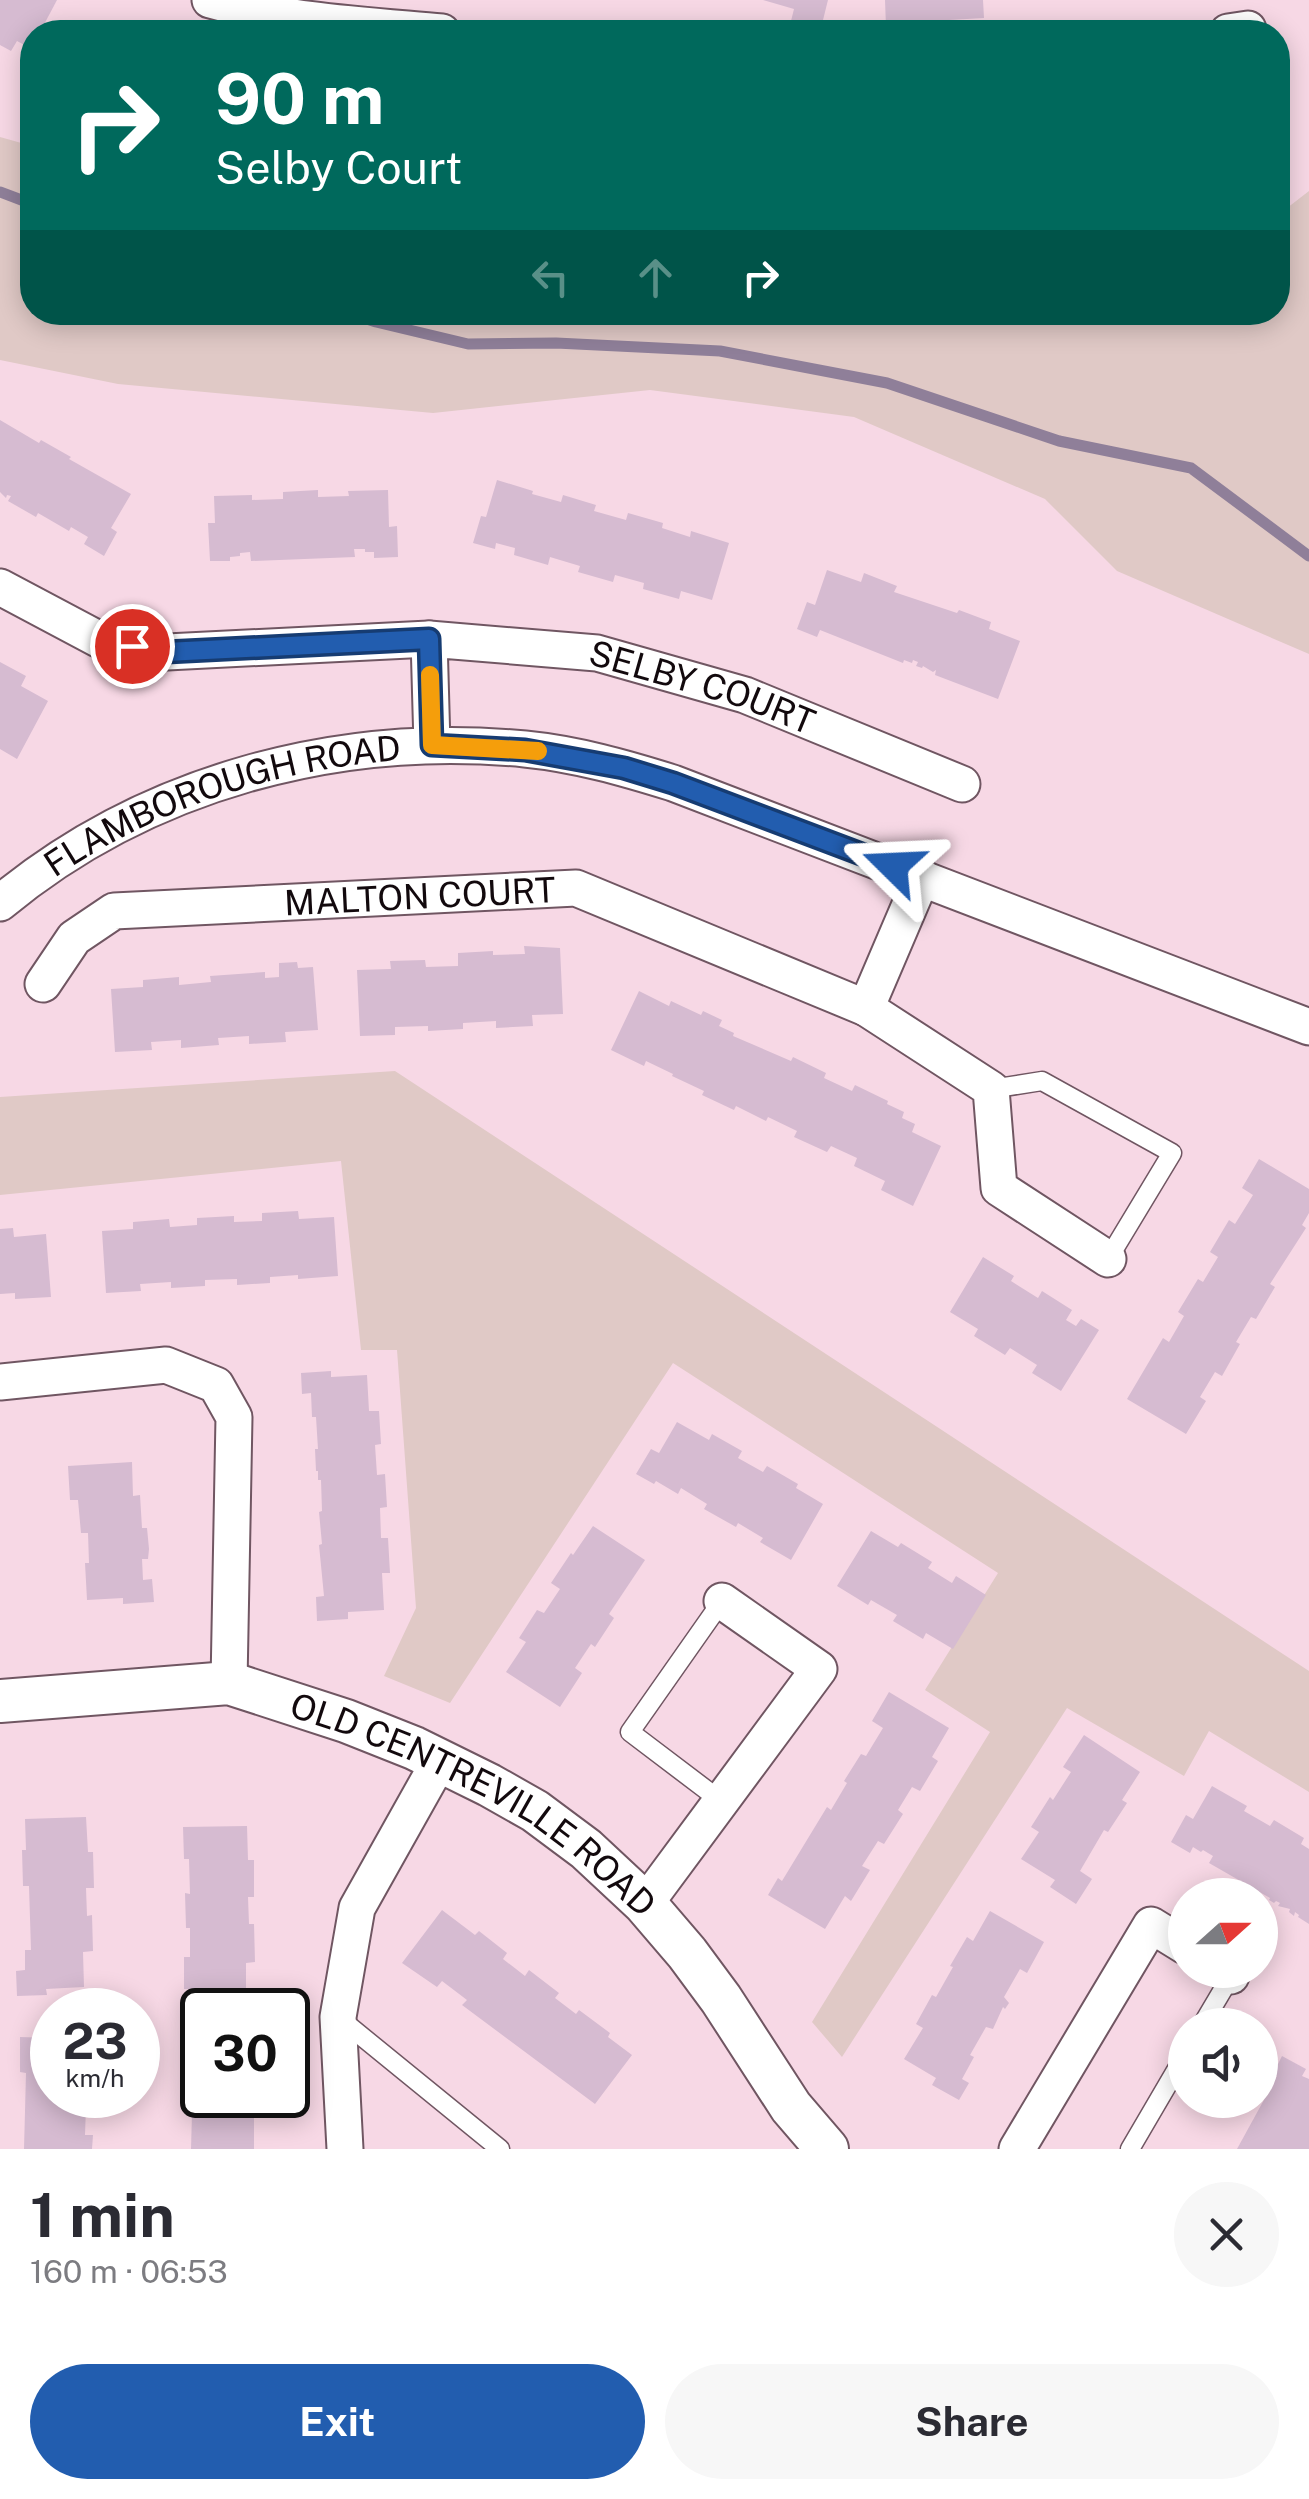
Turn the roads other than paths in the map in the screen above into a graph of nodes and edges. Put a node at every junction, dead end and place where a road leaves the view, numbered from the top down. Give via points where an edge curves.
1 (210, 0) edge
2 (319, 20) edge
3 (0, 587) edge
4 (429, 639) junction
5 (432, 745) junction
6 (962, 784) dead end
7 (922, 877) junction
8 (0, 903) edge
9 (44, 984) dead end
10 (866, 1008) junction
11 (1309, 1026) edge
12 (991, 1089) junction
13 (1108, 1259) joint
14 (0, 1382) edge
15 (722, 1601) joint
16 (229, 1682) junction
17 (0, 1701) edge
18 (440, 1760) junction
19 (721, 1802) junction
20 (644, 1904) junction
21 (1168, 1935) edge
22 (338, 2016) junction
23 (1168, 2084) edge
24 (1025, 2147) edge
25 (345, 2149) edge
26 (500, 2149) edge
27 (826, 2149) edge
28 (1130, 2149) edge

1 - 2 street
3 - 4 street, SELBY COURT via 98,640 166,652
4 - 5 street
4 - 6 street, SELBY COURT via 597,653 746,695
5 - 7 street, FLAMBOROUGH ROAD via 525,750 624,768
5 - 8 street, FLAMBOROUGH ROAD via 324,755 189,792 59,859
7 - 10 street
7 - 11 street, FLAMBOROUGH ROAD
9 - 10 street, MALTON COURT via 74,938 114,911 576,888
10 - 12 street, MALTON COURT
12 - 13 street via 998,1188
12 - 13 lane via 1042,1081 1172,1153
14 - 16 street via 166,1365 216,1384 234,1417
15 - 19 lane via 630,1732
15 - 19 street via 819,1669
16 - 17 street, OLD CENTREVILLE ROAD
16 - 18 street, OLD CENTREVILLE ROAD
18 - 20 street, OLD CENTREVILLE ROAD via 534,1812
18 - 22 street via 357,1908
19 - 20 street
20 - 27 street, OLD CENTREVILLE ROAD via 722,2000
21 - 24 street via 1152,1925
22 - 25 street
22 - 26 lane
23 - 28 lane

